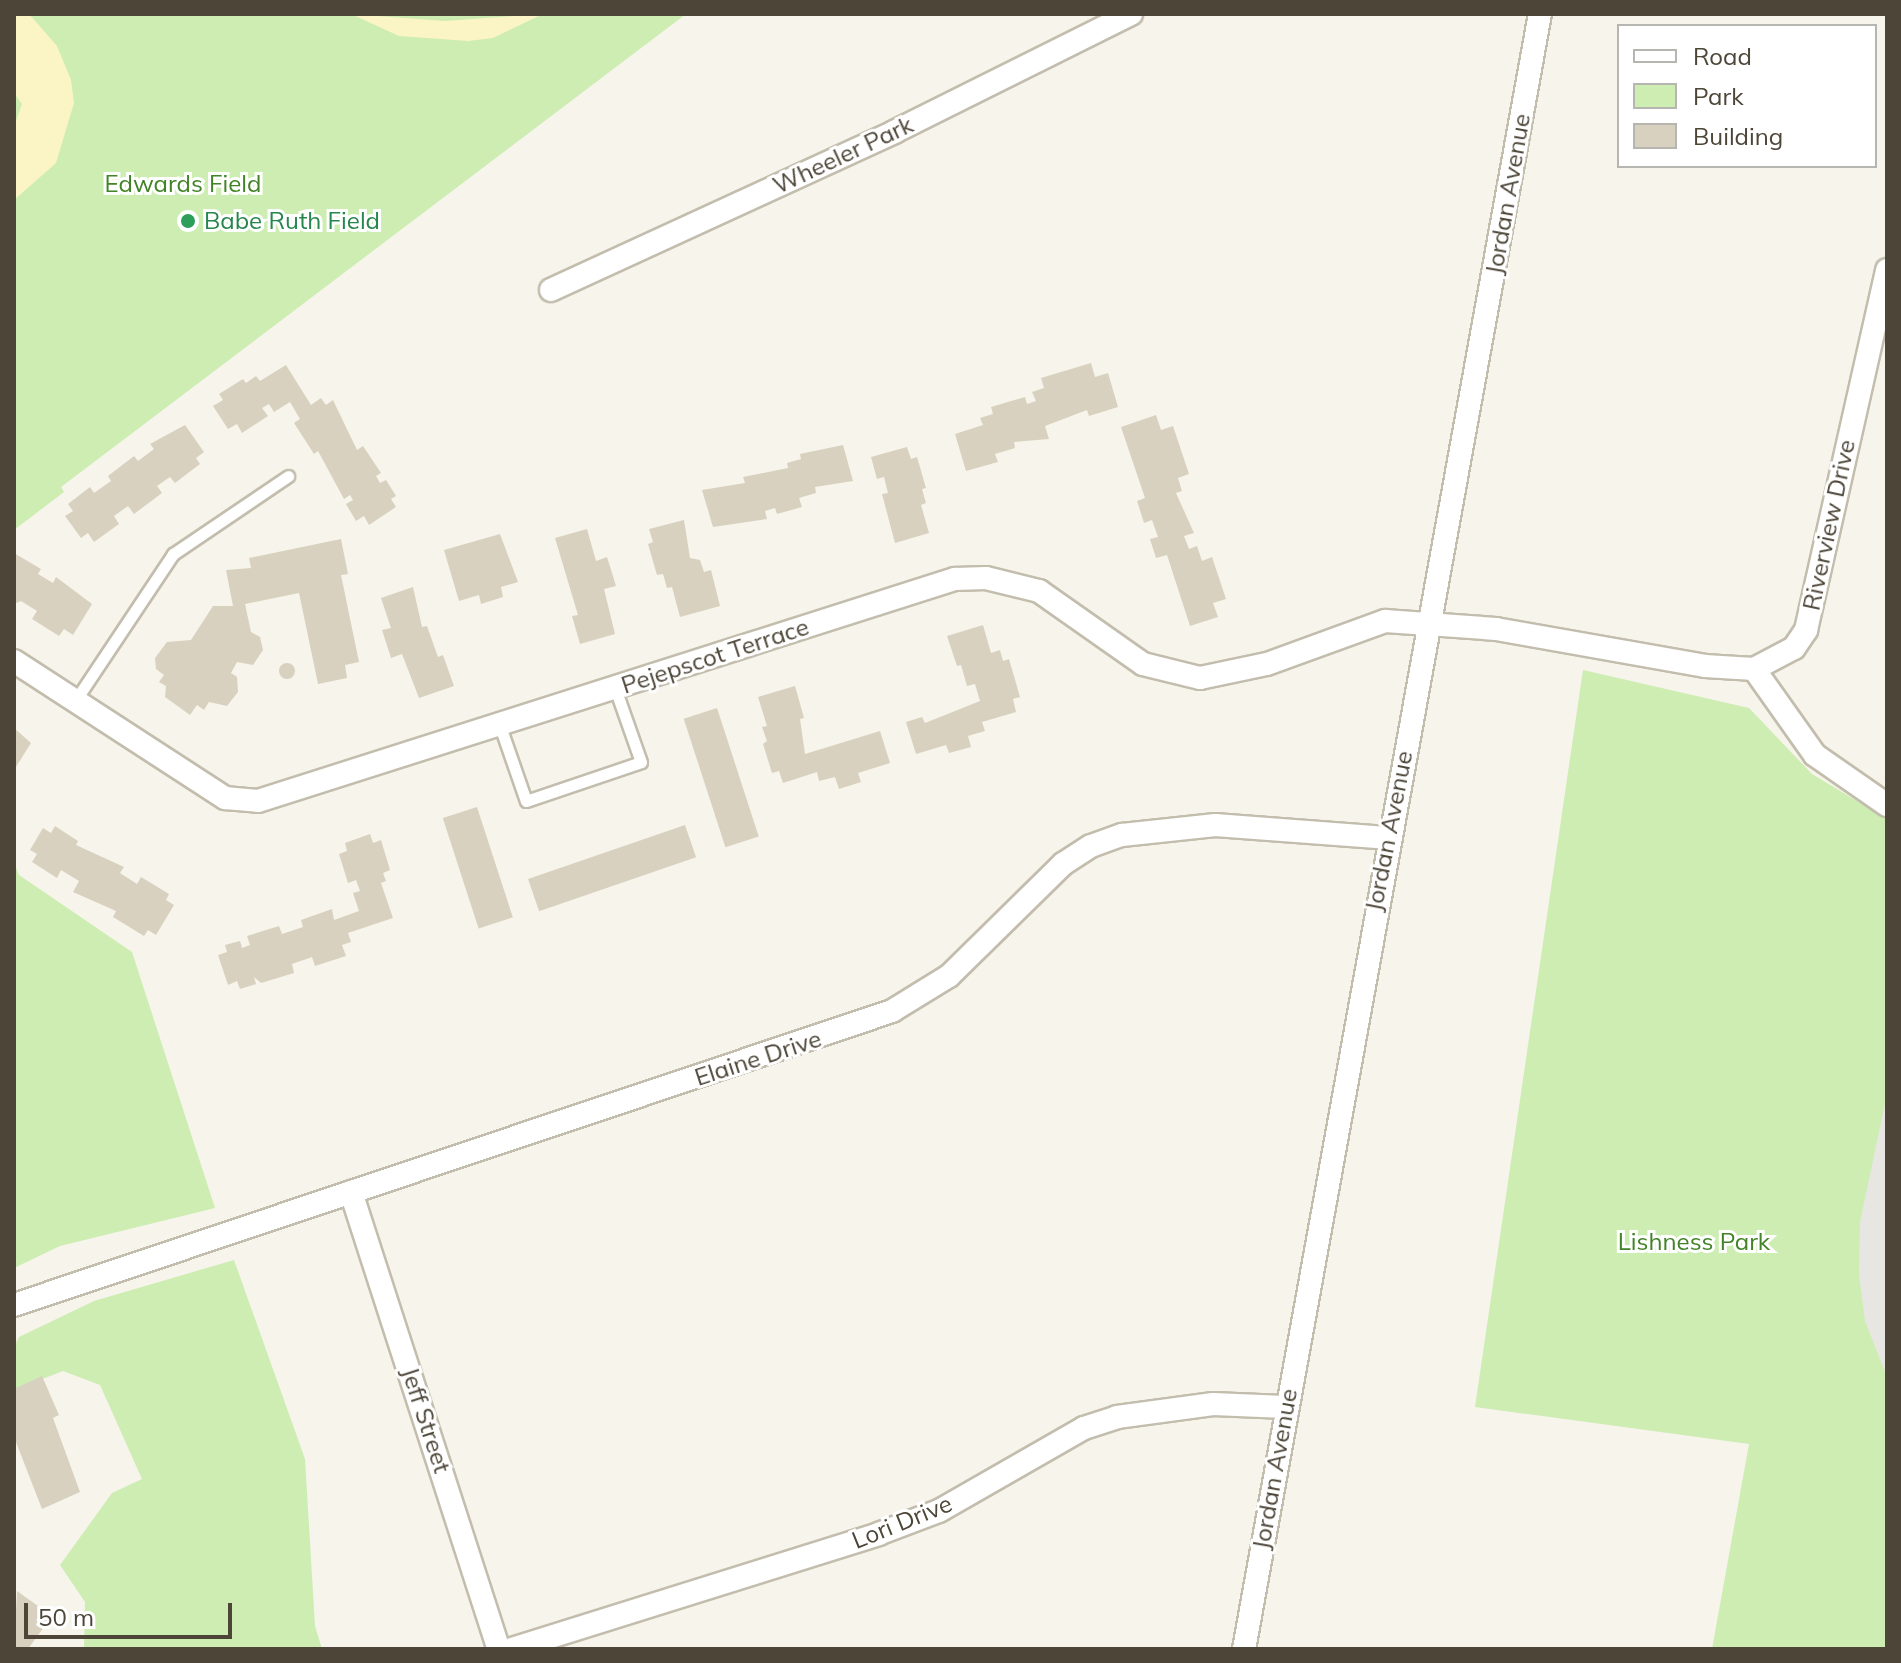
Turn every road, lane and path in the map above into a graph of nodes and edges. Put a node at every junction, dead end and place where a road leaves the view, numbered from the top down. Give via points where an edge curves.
1 (1131, 14) edge
2 (1540, 14) edge
3 (1887, 270) edge
4 (551, 290) dead end
5 (288, 476) dead end
6 (1430, 621) junction
7 (14, 661) edge
8 (1754, 669) junction
9 (615, 688) junction
10 (75, 701) junction
11 (500, 726) junction
12 (1887, 805) edge
13 (1387, 838) junction
14 (351, 1192) junction
15 (14, 1305) edge
16 (1285, 1407) junction
17 (499, 1649) edge
18 (512, 1649) edge
19 (1244, 1649) edge

1 - 4 street, Wheeler Park via 894,132
2 - 6 street, Jordan Avenue
3 - 8 street, Riverview Drive via 1806,630 1794,648
5 - 10 lane via 173,554
6 - 8 street
6 - 9 street, Pejepscot Terrace via 1373,624 1267,664 1200,678 1143,664 1039,591 986,578 955,579
6 - 13 street, Jordan Avenue
7 - 10 street, Pejepscot Terrace
8 - 12 street via 1815,755
9 - 11 street, Pejepscot Terrace
9 - 11 lane via 641,762 526,801
10 - 11 street, Pejepscot Terrace via 225,798 258,801
13 - 14 street, Elaine Drive via 1215,825 1122,835 1063,864 949,976 892,1011
13 - 16 street, Jordan Avenue
14 - 15 street, Elaine Drive
14 - 17 street, Jeff Street
16 - 18 street, Lori Drive via 1213,1404 1095,1424 939,1511 890,1530
16 - 19 street, Jordan Avenue

